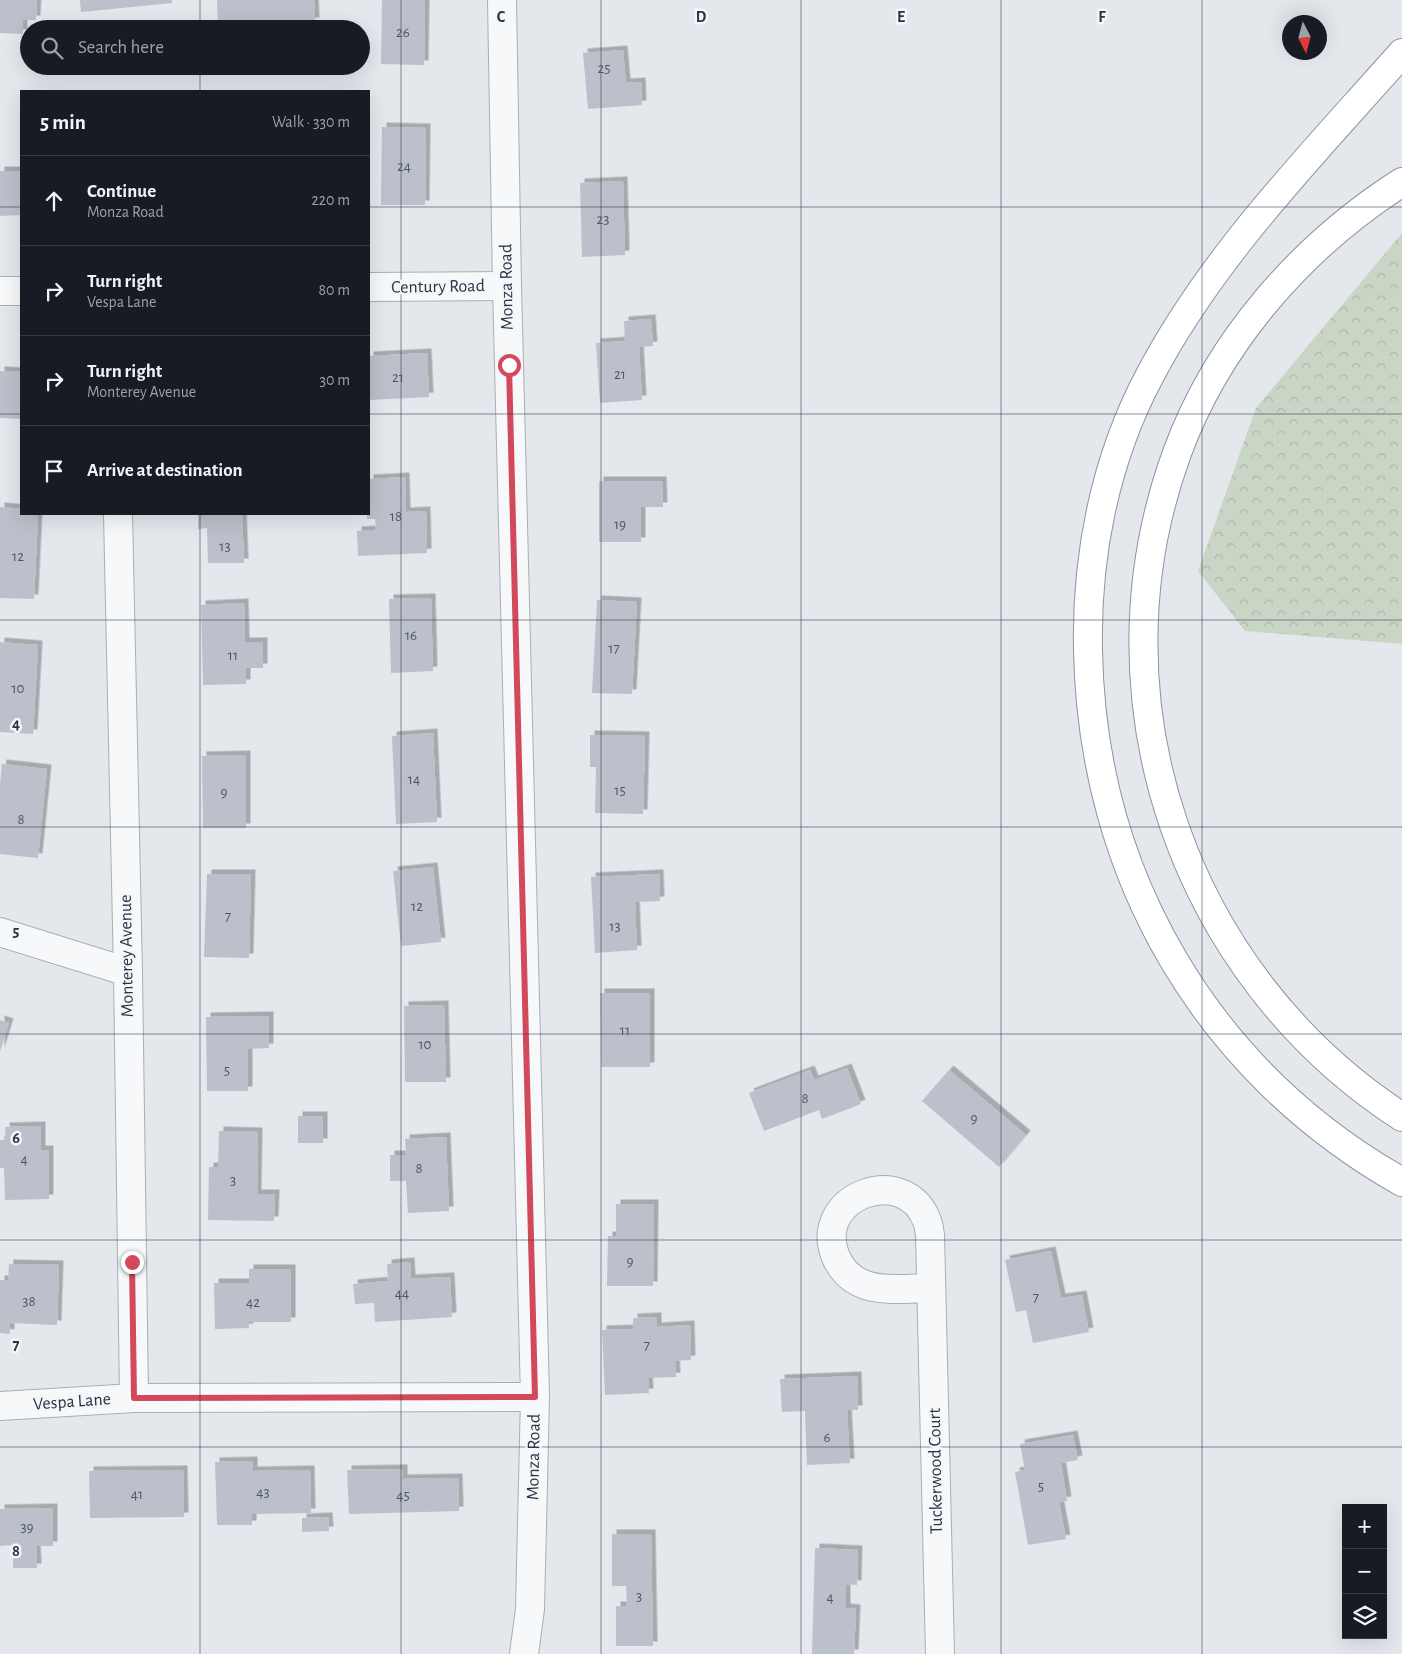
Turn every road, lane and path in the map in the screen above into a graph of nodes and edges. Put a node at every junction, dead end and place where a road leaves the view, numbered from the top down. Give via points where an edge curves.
1 (502, 0) edge
2 (1402, 53) edge
3 (1402, 182) edge
4 (507, 286) junction
5 (370, 287) edge
6 (0, 291) edge
7 (20, 291) edge
8 (118, 515) edge
9 (0, 932) edge
10 (128, 972) junction
11 (1402, 1116) edge
12 (1402, 1182) edge
13 (932, 1288) dead end
14 (535, 1397) junction
15 (134, 1398) junction
16 (0, 1406) edge
17 (524, 1654) edge
18 (940, 1654) edge

1 - 4 street, Monza Road
2 - 12 highway via 1226,258 1178,327 1148,378 1125,431 1107,485 1094,545 1087,633 1092,720 1108,808 1132,876 1178,968 1211,1016 1269,1083 1336,1140
3 - 11 highway via 1346,222 1307,256 1266,301 1225,357 1199,404 1170,474 1150,554 1144,633 1148,713 1159,776 1179,842 1206,901 1240,960 1291,1024 1348,1078
4 - 5 street, Century Road
4 - 14 street, Monza Road
6 - 7 street
8 - 10 street, Monterey Avenue
9 - 10 street
10 - 15 street, Monterey Avenue
13 - 18 street, Tuckerwood Court
14 - 15 street, Vespa Lane
14 - 17 street, Monza Road via 530,1608
15 - 16 street, Vespa Lane

